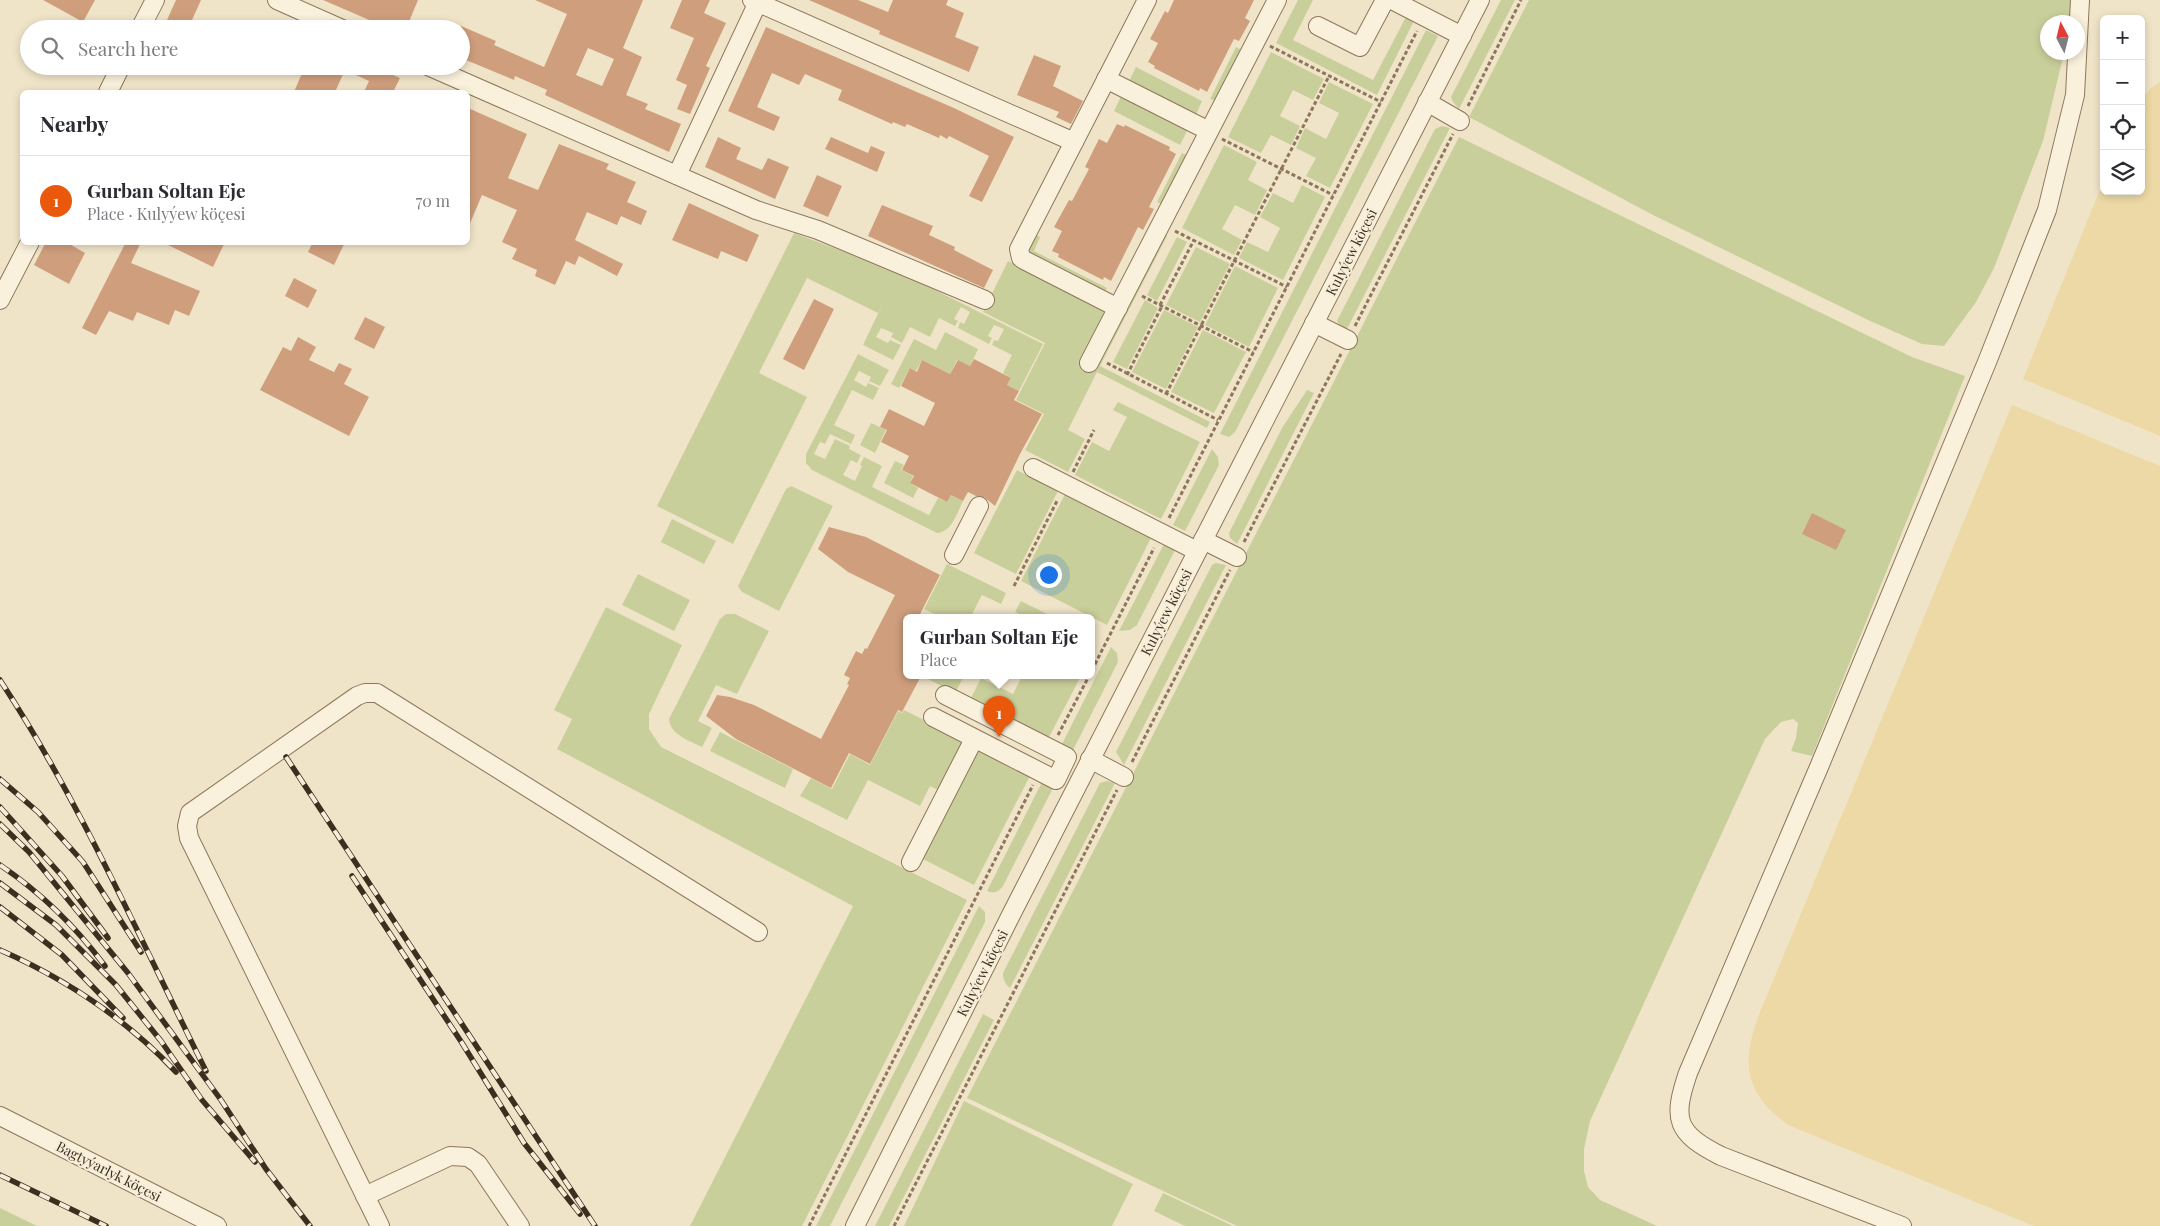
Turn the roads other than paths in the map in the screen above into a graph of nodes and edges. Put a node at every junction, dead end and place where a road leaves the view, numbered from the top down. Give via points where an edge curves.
1 (155, 0) edge
2 (276, 0) edge
3 (1147, 0) edge
4 (1276, 0) edge
5 (1385, 0) edge
6 (1392, 0) edge
7 (1480, 0) edge
8 (2080, 0) edge
9 (756, 1) edge
10 (145, 20) edge
11 (322, 20) edge
12 (1318, 26) dead end
13 (1462, 36) junction
14 (116, 75) edge
15 (449, 75) edge
16 (1106, 79) junction
17 (109, 90) edge
18 (1427, 102) junction
19 (1460, 121) dead end
20 (1215, 135) junction
21 (1074, 142) junction
22 (677, 175) junction
23 (28, 245) edge
24 (0, 300) edge
25 (985, 300) dead end
26 (1118, 308) junction
27 (1314, 323) junction
28 (1348, 340) dead end
29 (1098, 364) road end
30 (1033, 468) dead end
31 (979, 506) dead end
32 (1200, 545) junction
33 (954, 555) dead end
34 (1237, 557) dead end
35 (944, 695) dead end
36 (933, 717) dead end
37 (974, 738) junction
38 (1090, 759) junction
39 (1062, 768) junction
40 (1124, 776) dead end
41 (1081, 778) junction
42 (911, 862) dead end
43 (758, 932) dead end
44 (0, 1116) edge
45 (365, 1196) junction
46 (217, 1226) edge
47 (380, 1226) edge
48 (520, 1226) edge
49 (855, 1226) edge
50 (1902, 1226) edge

1 - 10 street
2 - 11 street
3 - 16 street
4 - 20 street
5 - 12 street via 1360,48
6 - 13 street
7 - 13 street, Kulyýew köçesi
8 - 50 street via 2075,95 2047,210 1819,767 1688,1073 1679,1107 1684,1128 1702,1146
9 - 21 street
9 - 22 street
13 - 18 street, Kulyýew köçesi
14 - 17 street
15 - 22 street
16 - 20 street
16 - 21 street
18 - 19 street
18 - 27 street, Kulyýew köçesi
20 - 26 street
21 - 26 street via 1020,246 1019,254 1024,260
22 - 25 street via 756,210 818,230
23 - 24 street
26 - 29 street
27 - 28 street
27 - 32 street, Kulyýew köçesi
30 - 32 street
31 - 33 street
32 - 34 street
32 - 38 street, Kulyýew köçesi
35 - 39 street via 1067,757
36 - 37 street
37 - 39 street via 1056,780
37 - 42 street
38 - 40 street
38 - 41 street, Kulyýew köçesi
39 - 41 street
41 - 49 street, Kulyýew köçesi
43 - 45 street via 377,693 358,696 190,813 187,826 189,838
44 - 46 street, Bagtyýarlyk köçesi
45 - 47 street
45 - 48 street via 450,1156 468,1157 478,1164

